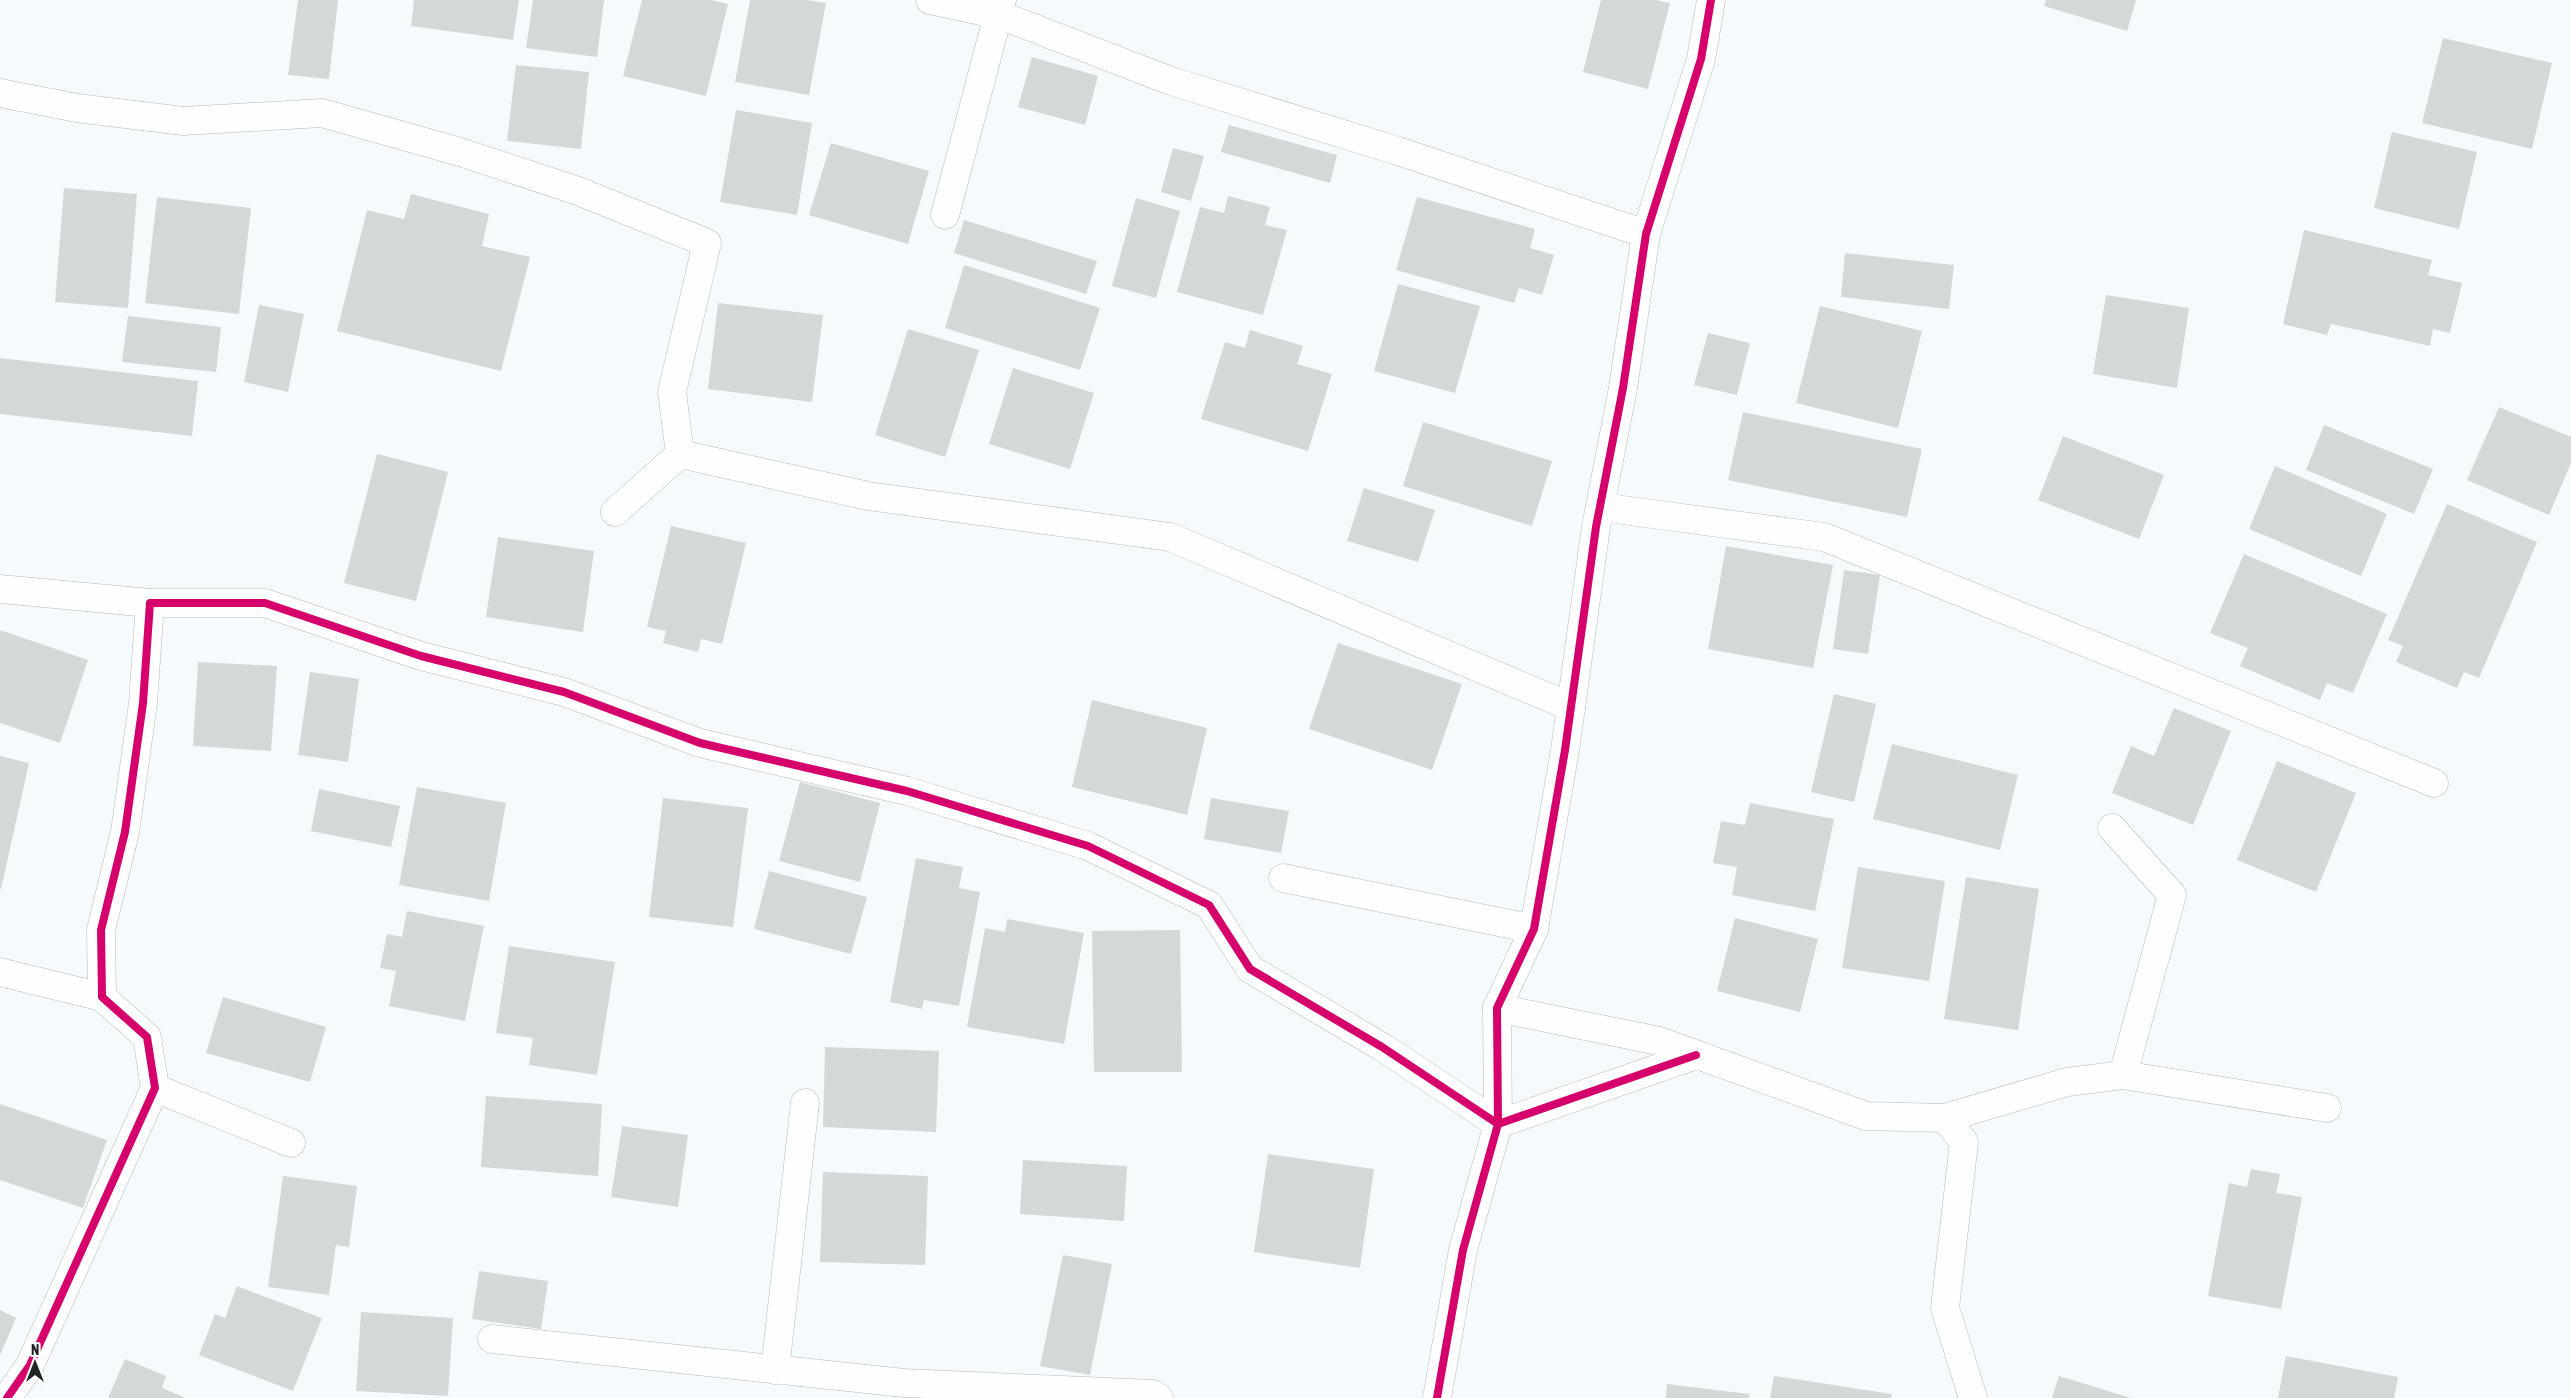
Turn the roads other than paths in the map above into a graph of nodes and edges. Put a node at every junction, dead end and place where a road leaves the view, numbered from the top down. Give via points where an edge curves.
1 (930, 0) edge
2 (1711, 0) edge
3 (1001, 8) edge
4 (0, 93) edge
5 (945, 214) dead end
6 (1646, 234) junction
7 (680, 454) junction
8 (1600, 507) junction
9 (615, 512) dead end
10 (0, 589) edge
11 (150, 603) junction
12 (1571, 707) junction
13 (2434, 783) dead end
14 (2112, 828) dead end
15 (1283, 878) dead end
16 (1534, 929) junction
17 (0, 972) edge
18 (102, 997) junction
19 (1496, 1008) junction
20 (1696, 1055) junction
21 (2123, 1075) junction
22 (156, 1088) junction
23 (805, 1103) dead end
24 (2328, 1108) dead end
25 (1945, 1118) junction
26 (1498, 1124) junction
27 (292, 1143) dead end
28 (492, 1339) dead end
29 (775, 1370) junction
30 (8, 1398) edge
31 (1159, 1398) edge
32 (1436, 1398) edge
33 (1973, 1398) edge

1 - 3 street
2 - 6 street via 1701,59
3 - 5 street
3 - 6 street via 1171,81 1398,151
4 - 7 street via 77,108 182,121 322,113 460,152 569,188 707,243 672,392
6 - 8 street
7 - 9 street
7 - 12 street via 868,496 1170,538
8 - 12 street
8 - 13 street via 1824,538
10 - 11 street
11 - 18 street via 143,703 124,832 101,930
11 - 26 street via 265,603 421,656 564,692 700,743 907,791 1088,846 1209,905 1250,969 1382,1048
12 - 16 street
14 - 21 street via 2172,894
15 - 16 street
16 - 19 street
17 - 18 street
18 - 22 street via 147,1037
19 - 20 street via 1659,1041
19 - 26 street
20 - 25 street via 1866,1116
20 - 26 street
21 - 24 street
21 - 25 street via 2067,1082
22 - 27 street
22 - 30 street via 30,1365
23 - 29 street
25 - 33 street via 1964,1142 1945,1308
26 - 32 street via 1463,1250
28 - 29 street
29 - 31 street via 904,1383 1153,1394

